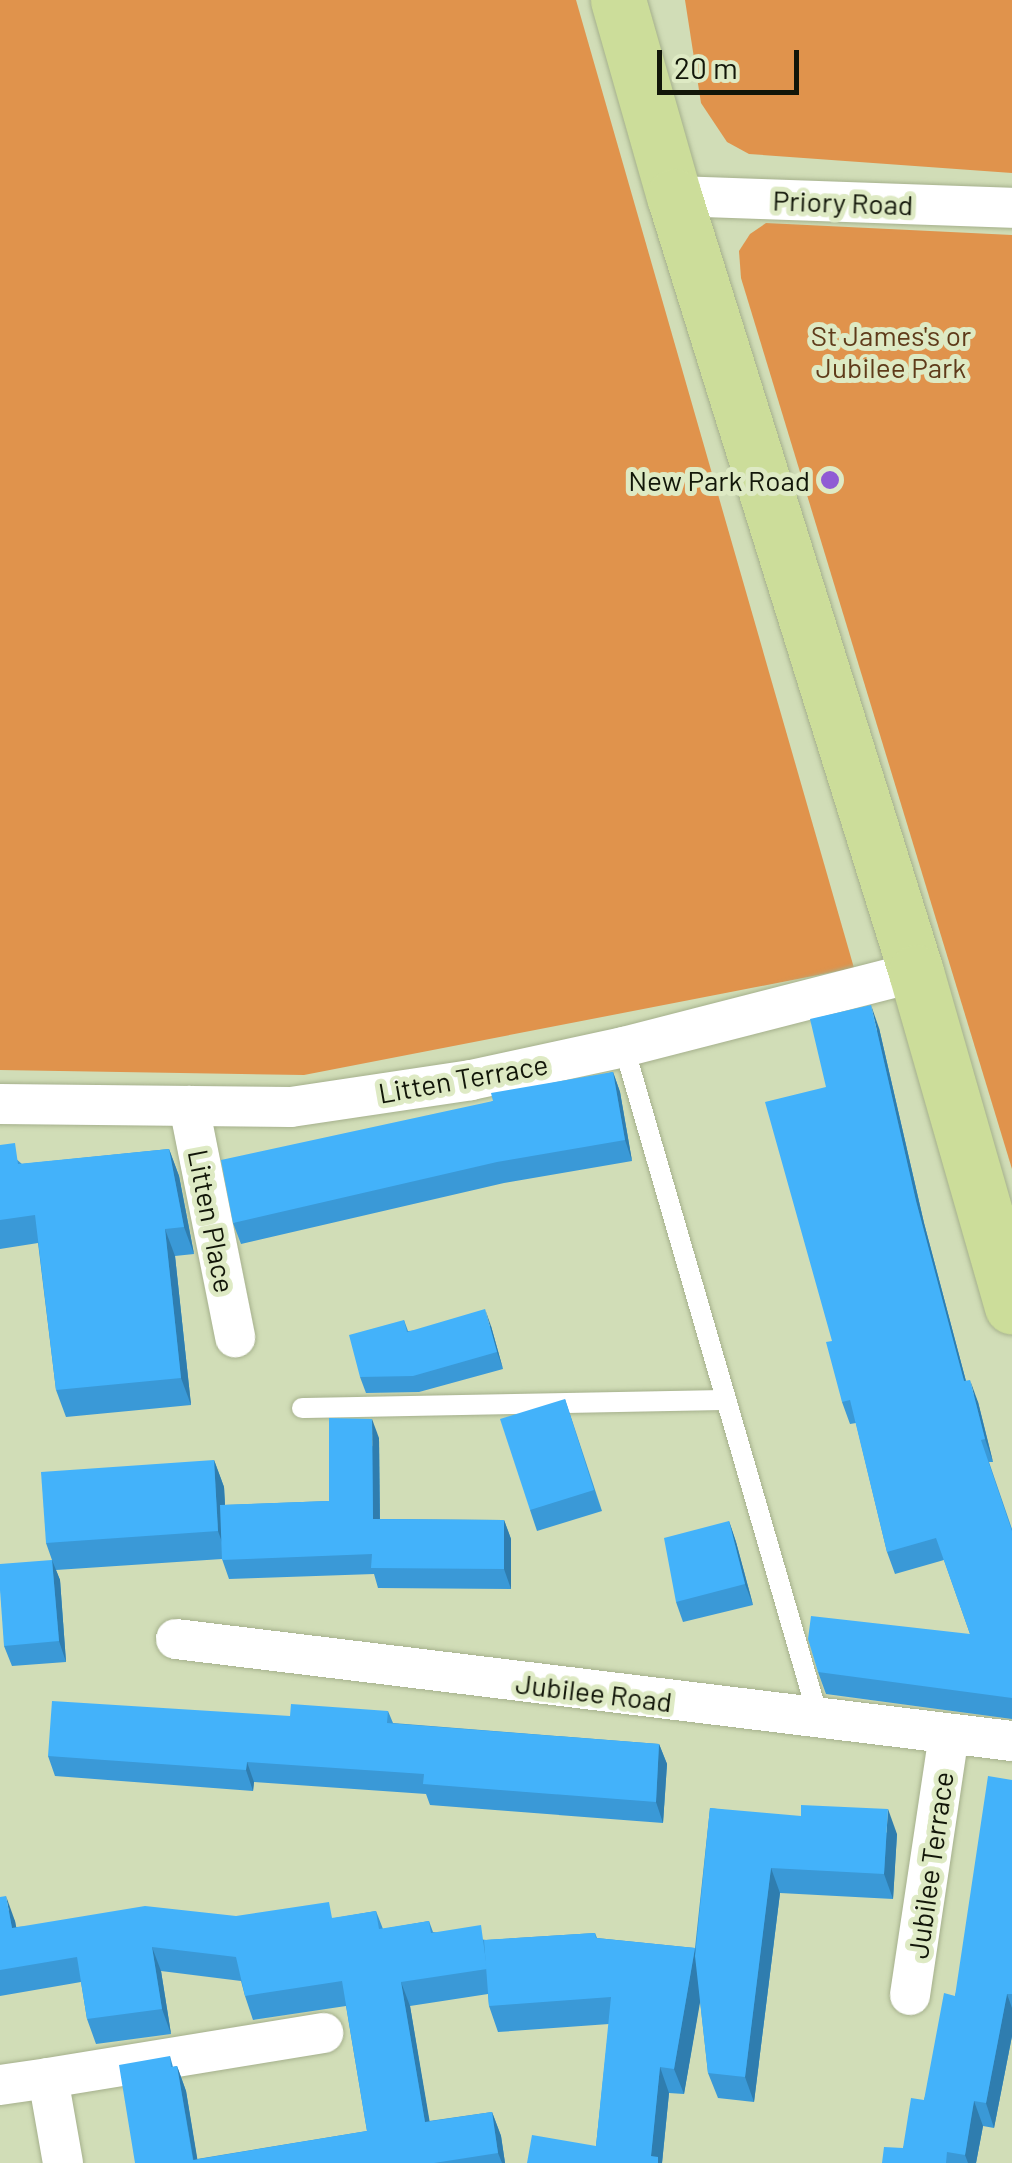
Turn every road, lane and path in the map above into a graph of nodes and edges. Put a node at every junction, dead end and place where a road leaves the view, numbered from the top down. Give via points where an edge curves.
1 (618, 0) edge
2 (674, 196) junction
3 (1012, 208) edge
4 (916, 972) junction
5 (624, 1048) junction
6 (0, 1104) edge
7 (189, 1106) junction
8 (1012, 1306) edge
9 (235, 1337) dead end
10 (726, 1400) junction
11 (302, 1408) dead end
12 (176, 1639) dead end
13 (819, 1720) junction
14 (949, 1736) junction
15 (1012, 1741) edge
16 (910, 1995) dead end
17 (323, 2033) dead end
18 (48, 2078) junction
19 (0, 2085) edge
20 (64, 2163) edge

1 - 2 main road
2 - 3 street, Priory Road
2 - 4 main road
4 - 5 street, Litten Terrace
4 - 8 main road
5 - 7 street, Litten Terrace via 291,1107
5 - 10 lane
6 - 7 street, Litten Terrace
7 - 9 street, Litten Place
10 - 11 lane
10 - 13 lane
12 - 13 street, Jubilee Road
13 - 14 street, Jubilee Road
14 - 15 street, Jubilee Road
14 - 16 street, Jubilee Terrace
17 - 18 street
18 - 19 street
18 - 20 street

